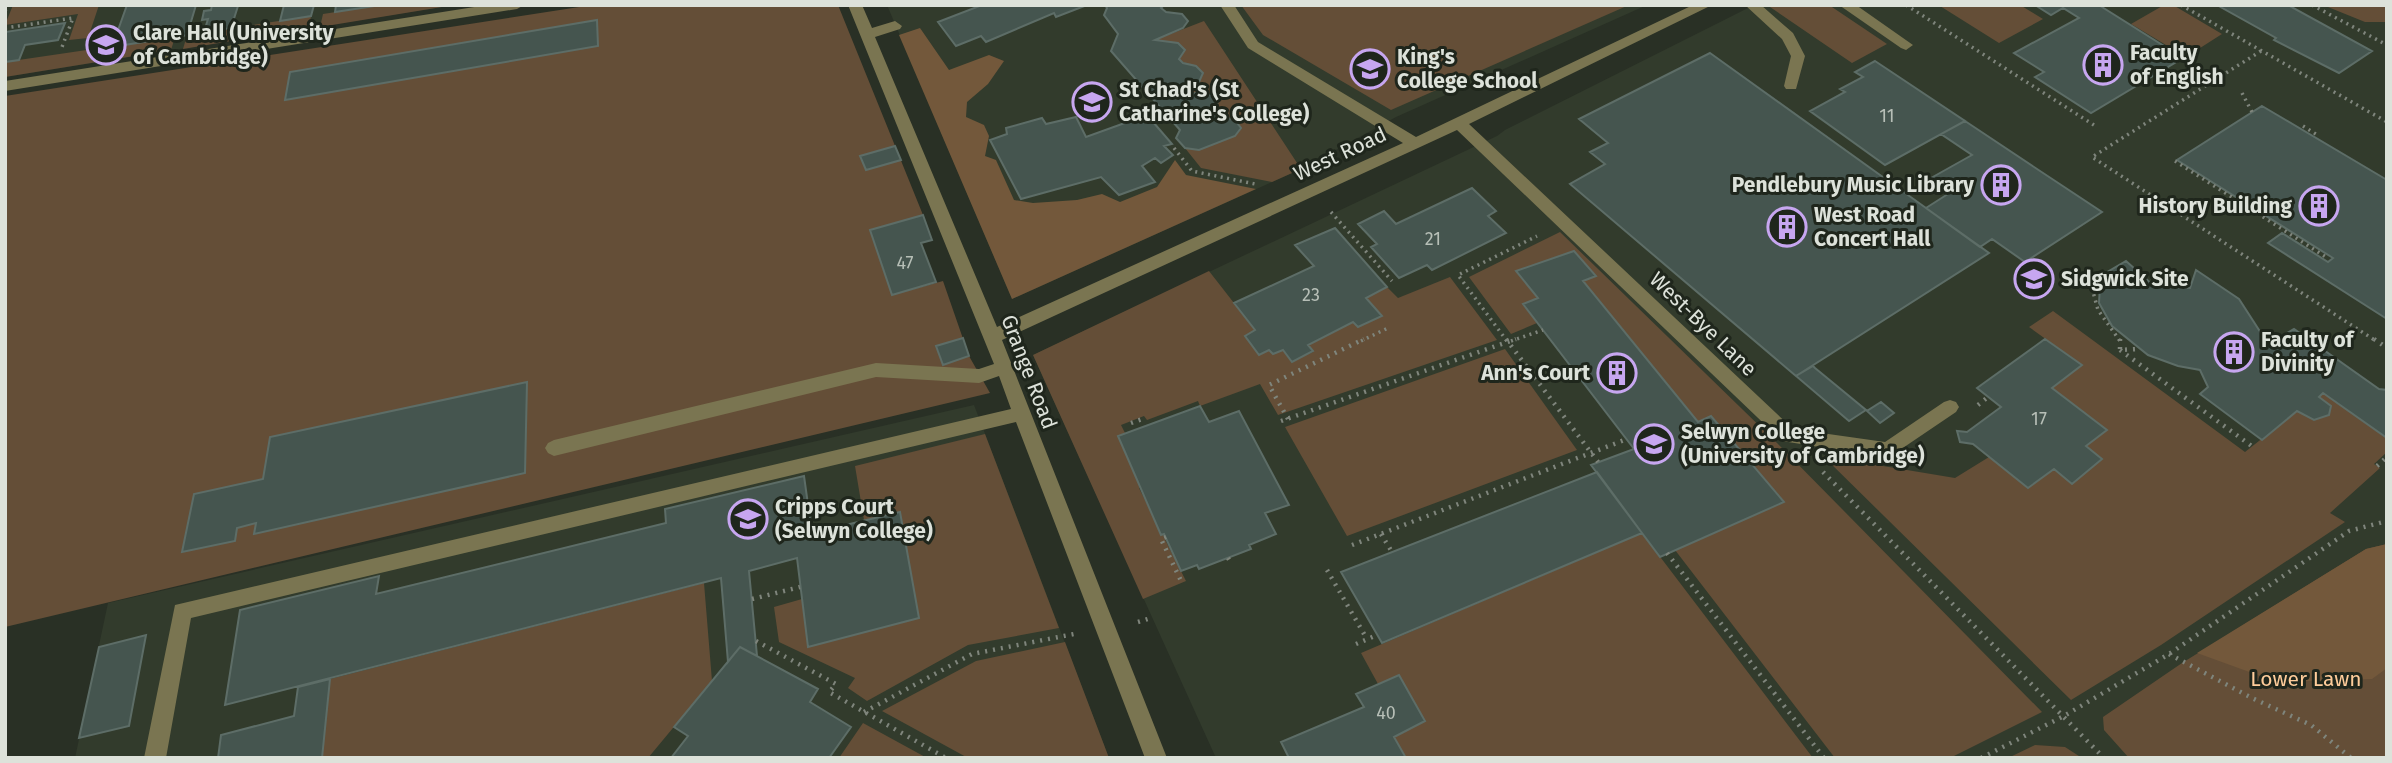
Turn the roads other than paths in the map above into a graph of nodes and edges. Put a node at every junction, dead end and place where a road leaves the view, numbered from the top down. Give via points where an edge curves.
1 (517, 5) edge
2 (855, 5) edge
3 (1227, 5) edge
4 (1705, 5) edge
5 (1752, 5) edge
6 (1846, 5) edge
7 (895, 26) dead end
8 (866, 34) junction
9 (1906, 45) dead end
10 (5, 86) edge
11 (1791, 86) dead end
12 (1458, 123) junction
13 (1415, 143) junction
14 (992, 337) junction
15 (1002, 369) junction
16 (1950, 407) dead end
17 (1021, 414) junction
18 (554, 448) dead end
19 (155, 758) edge
20 (1156, 758) edge

1 - 10 street
2 - 8 street, Grange Road
3 - 13 street via 1253,45
4 - 12 street, West Road
5 - 11 street via 1788,36 1798,56
6 - 9 street
7 - 8 street
8 - 14 street, Grange Road
12 - 13 street, West Road
12 - 16 street, West-Bye Lane via 1788,436 1888,450
13 - 14 street, West Road
14 - 15 street, Grange Road
15 - 17 street, Grange Road
15 - 18 street via 979,376 876,370
17 - 19 street via 182,611
17 - 20 street, Grange Road

